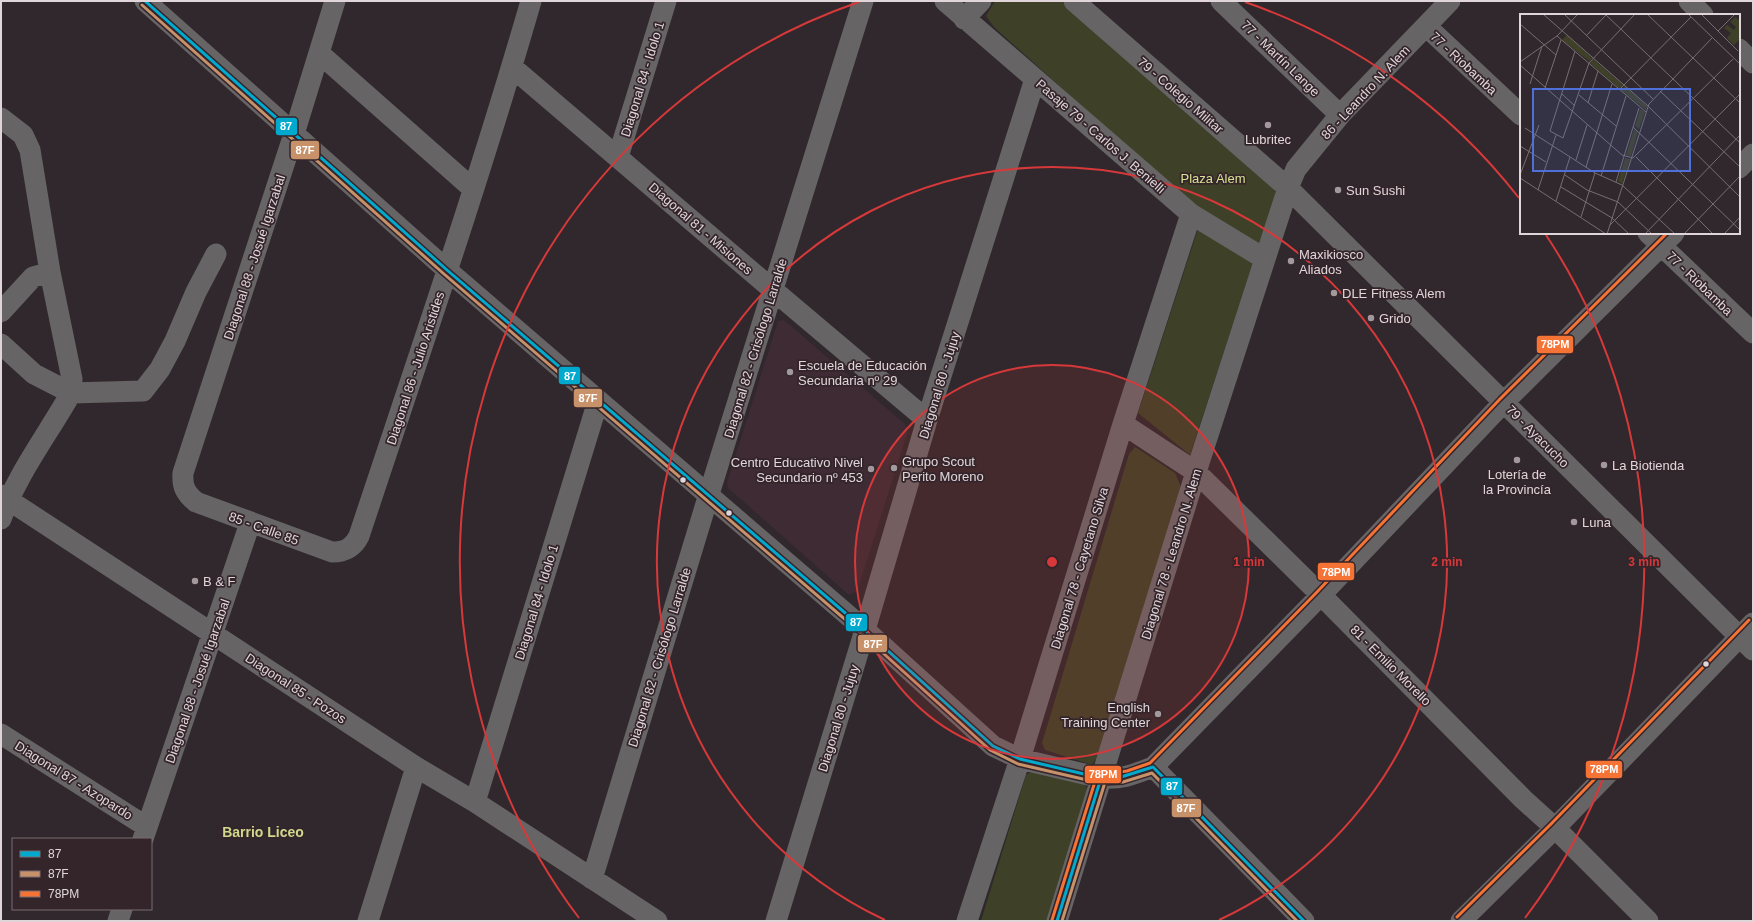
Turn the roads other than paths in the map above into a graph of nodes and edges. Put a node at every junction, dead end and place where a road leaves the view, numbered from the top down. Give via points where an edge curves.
1 (145, 1) edge
2 (335, 1) edge
3 (531, 1) edge
4 (666, 1) edge
5 (863, 1) edge
6 (945, 1) edge
7 (981, 1) edge
8 (1074, 1) edge
9 (1221, 1) edge
10 (1450, 1) edge
11 (1689, 1) edge
12 (1702, 14) edge
13 (964, 19) junction
14 (1426, 26) junction
15 (1740, 50) edge
16 (319, 53) junction
17 (1753, 62) edge
18 (512, 67) junction
19 (1035, 79) junction
20 (1520, 114) edge
21 (1340, 115) junction
22 (1, 118) edge
23 (294, 134) junction
24 (1753, 154) edge
25 (618, 157) junction
26 (1740, 167) edge
27 (1288, 188) junction
28 (473, 189) junction
29 (1191, 214) junction
30 (1661, 237) edge
31 (216, 254) dead end
32 (1265, 259) junction
33 (447, 270) junction
34 (50, 272) junction
35 (773, 290) junction
36 (1, 312) edge
37 (1753, 333) edge
38 (1, 344) edge
39 (67, 401) junction
40 (598, 401) junction
41 (1504, 402) junction
42 (927, 420) junction
43 (1123, 424) junction
44 (1196, 472) junction
45 (184, 490) joint
46 (709, 494) junction
47 (5, 497) edge
48 (1, 519) edge
49 (250, 524) junction
50 (349, 549) joint
51 (1321, 595) junction
52 (865, 630) junction
53 (213, 634) junction
54 (1748, 636) edge
55 (1, 734) edge
56 (1020, 759) junction
57 (416, 767) junction
58 (1153, 767) junction
59 (1101, 778) junction
60 (475, 802) junction
61 (1555, 828) junction
62 (145, 833) edge
63 (592, 878) junction
64 (122, 910) edge
65 (118, 921) edge
66 (368, 921) edge
67 (657, 921) edge
68 (776, 921) edge
69 (967, 921) edge
70 (1057, 921) edge
71 (1304, 921) edge
72 (1461, 921) edge
73 (1648, 921) edge

1 - 23 street
2 - 16 street, Diagonal 88 - Josué Igarzabal
3 - 18 street, Diagonal 86 - Julio Aristides
4 - 25 street, Diagonal 84 - Idolo 1
5 - 35 street, Diagonal 82 - Crisólogo Larralde
6 - 13 street, Pasaje 79 - Carlos J. Benielli
7 - 13 street
8 - 27 street, 79 - Colegio Militar
9 - 21 street, 77 - Martín Lange
10 - 14 street, 86 - Leandro N. Alem
11 - 12 street
13 - 19 street, Pasaje 79 - Carlos J. Benielli
14 - 20 street, 77 - Riobamba
14 - 21 street, 86 - Leandro N. Alem
15 - 17 street
16 - 23 street, Diagonal 88 - Josué Igarzabal
16 - 28 street
18 - 25 street, Diagonal 81 - Misiones
18 - 28 street, Diagonal 86 - Julio Aristides
19 - 29 street, Pasaje 79 - Carlos J. Benielli
19 - 42 street, Diagonal 80 - Jujuy
21 - 27 street, 86 - Leandro N. Alem via 1296,169
22 - 34 street via 23,135 30,150
23 - 33 street
23 - 45 street, Diagonal 88 - Josué Igarzabal via 183,472
24 - 26 street
25 - 35 street, Diagonal 81 - Misiones
27 - 32 street, Diagonal 78 - Leandro N. Alem
27 - 41 street, 79 - Ayacucho
28 - 33 street, Diagonal 86 - Julio Aristides
29 - 32 street, Pasaje 79 - Carlos J. Benielli
29 - 43 street, Diagonal 78 - Cayetano Silva
30 - 37 street, 77 - Riobamba
30 - 41 street
31 - 39 street via 175,341 160,369 143,391
32 - 44 street, Diagonal 78 - Leandro N. Alem
33 - 40 street
33 - 50 street, Diagonal 86 - Julio Aristides via 359,536
34 - 36 street via 33,276
34 - 39 street via 72,380
35 - 42 street, Diagonal 81 - Misiones
35 - 46 street, Diagonal 82 - Crisólogo Larralde
38 - 39 street
39 - 47 street
40 - 46 street
40 - 60 street, Diagonal 84 - Idolo 1
41 - 51 street
41 - 54 street, 79 - Ayacucho
42 - 52 street, Diagonal 80 - Jujuy
43 - 44 street, 81 - Emilio Morello
43 - 56 street, Diagonal 78 - Cayetano Silva
44 - 51 street, 81 - Emilio Morello
44 - 59 street, Diagonal 78 - Leandro N. Alem
45 - 49 street, 85 - Calle 85 via 196,502
46 - 52 street
46 - 63 street, Diagonal 82 - Crisólogo Larralde
47 - 48 street
47 - 53 street, Diagonal 85 - Pozos
49 - 50 street, 85 - Calle 85 via 332,552
49 - 53 street, Diagonal 88 - Josué Igarzabal
51 - 58 street
51 - 61 street, 81 - Emilio Morello via 1523,799
52 - 56 street via 993,746
52 - 68 street, Diagonal 80 - Jujuy
53 - 57 street, Diagonal 85 - Pozos
53 - 62 street, Diagonal 88 - Josué Igarzabal
54 - 61 street
55 - 62 street, Diagonal 87 - Azopardo
56 - 59 street
56 - 69 street, Diagonal 78 - Cayetano Silva
57 - 60 street, Diagonal 85 - Pozos
57 - 66 street
58 - 59 street via 1130,776
58 - 71 street
59 - 70 street, Diagonal 78 - Leandro N. Alem
60 - 63 street, Diagonal 85 - Pozos
61 - 72 street
61 - 73 street, 81 - Emilio Morello
63 - 67 street, Diagonal 85 - Pozos
64 - 65 street

